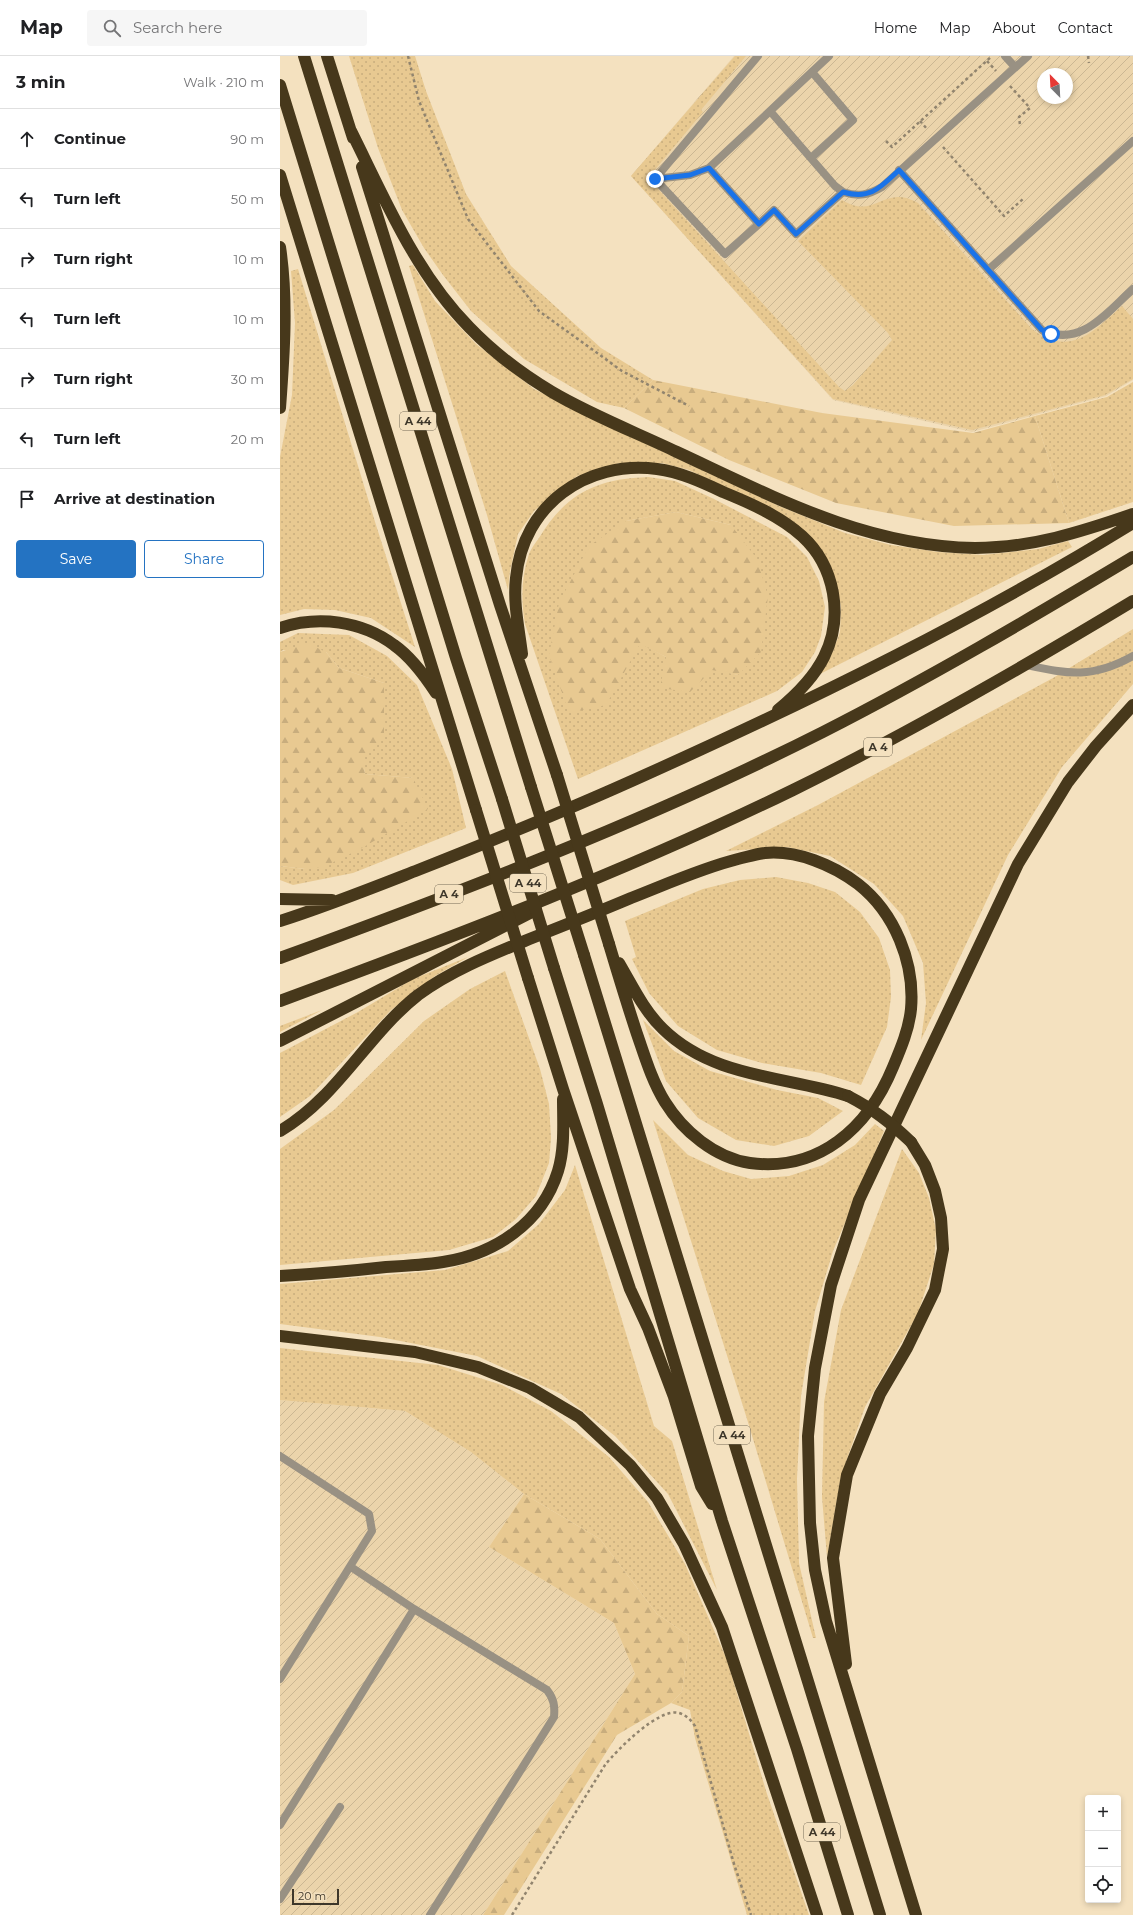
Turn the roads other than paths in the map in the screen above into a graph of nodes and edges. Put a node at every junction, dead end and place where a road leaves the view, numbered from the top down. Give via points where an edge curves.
1 (304, 56) edge
2 (327, 56) edge
3 (758, 56) edge
4 (829, 56) edge
5 (1005, 56) edge
6 (1028, 56) edge
7 (1015, 67) junction
8 (812, 72) junction
9 (280, 85) edge
10 (770, 111) junction
11 (351, 131) junction
12 (1133, 141) edge
13 (811, 158) junction
14 (709, 168) junction
15 (899, 170) junction
16 (280, 175) edge
17 (655, 179) junction
18 (843, 192) junction
19 (759, 224) junction
20 (280, 247) edge
21 (988, 270) junction
22 (1133, 289) edge
23 (280, 408) edge
24 (1133, 514) edge
25 (1133, 523) edge
26 (1133, 557) edge
27 (1133, 601) edge
28 (280, 628) edge
29 (1133, 656) edge
30 (1026, 665) junction
31 (526, 681) junction
32 (444, 705) junction
33 (1133, 705) edge
34 (766, 721) junction
35 (612, 871) junction
36 (280, 899) edge
37 (342, 900) junction
38 (280, 921) edge
39 (609, 944) junction
40 (280, 958) edge
41 (280, 1002) edge
42 (280, 1041) edge
43 (563, 1089) junction
44 (280, 1132) edge
45 (280, 1276) edge
46 (280, 1336) edge
47 (280, 1456) edge
48 (722, 1521) junction
49 (351, 1567) junction
50 (414, 1609) junction
51 (280, 1679) edge
52 (849, 1693) junction
53 (340, 1807) dead end
54 (280, 1825) edge
55 (280, 1899) edge
56 (430, 1915) edge
57 (817, 1915) edge
58 (848, 1915) edge
59 (880, 1915) edge
60 (916, 1915) edge

1 - 59 highway, A 44, bridge
2 - 11 highway
3 - 17 lane
4 - 8 lane
5 - 7 lane
6 - 7 lane
7 - 15 lane
8 - 10 lane
8 - 13 lane via 853,120
9 - 48 highway, A 44, bridge via 456,658 599,1111
10 - 13 lane
10 - 14 lane
11 - 24 highway via 406,241 432,283 468,326 512,364 552,392 787,503 863,531 910,542 980,548 1044,542
11 - 31 highway
12 - 21 lane
13 - 18 lane
14 - 17 lane via 690,175
14 - 19 lane
15 - 18 lane via 882,187 862,196
15 - 21 lane
16 - 32 highway
17 - 19 lane via 725,254
18 - 19 lane via 796,234 774,210
20 - 23 highway via 285,343
21 - 22 lane via 1042,330 1051,334 1076,334 1087,329
25 - 34 highway via 938,634
26 - 40 highway, A 4 via 900,691 730,776 617,827 484,881
27 - 30 highway, A 4
28 - 32 highway via 291,624 334,622 359,626 375,633 395,645 410,660 427,679
29 - 30 lane via 1111,667 1076,673
30 - 35 highway, A 4 via 852,760 732,818
31 - 34 highway via 515,599 519,558 531,527 556,498 584,479 612,469 639,467 676,472 784,522 802,536 817,554 831,583 835,621 829,646 817,669 789,701
31 - 39 highway, bridge
32 - 43 highway, bridge
33 - 52 highway via 1068,782 1018,864 859,1200 831,1285 815,1368 808,1436 810,1523 815,1570 826,1621
34 - 37 highway via 578,805
35 - 41 highway, A 4
35 - 42 highway
36 - 37 highway
37 - 38 highway
39 - 44 highway via 647,1064 660,1094 687,1128 702,1142 723,1155 739,1161 774,1165 812,1156 842,1139 865,1118 878,1099 908,1027 911,1009 911,987 903,948 893,926 870,894 855,882 802,856 764,853 716,865 486,956 441,980 417,996 395,1016 317,1104
39 - 52 highway, bridge via 653,1018 663,1029 691,1050 720,1065 747,1074 820,1087 848,1096 871,1108 892,1123 911,1142 925,1165 935,1191 941,1218 942,1248 935,1290 907,1348 880,1394 847,1475 843,1492 833,1558
43 - 45 highway via 563,1146 558,1171 542,1205 524,1226 512,1235 482,1251 443,1262
43 - 48 highway via 630,1289 674,1397 701,1486
46 - 57 highway via 415,1352 478,1367 530,1388 579,1417 630,1465 657,1498 684,1544 722,1627
47 - 49 lane via 368,1514 372,1531
48 - 58 highway, A 44
49 - 50 lane
49 - 51 lane
50 - 54 lane
50 - 56 lane via 547,1690 553,1698 555,1708 554,1717
52 - 60 highway
53 - 55 lane

